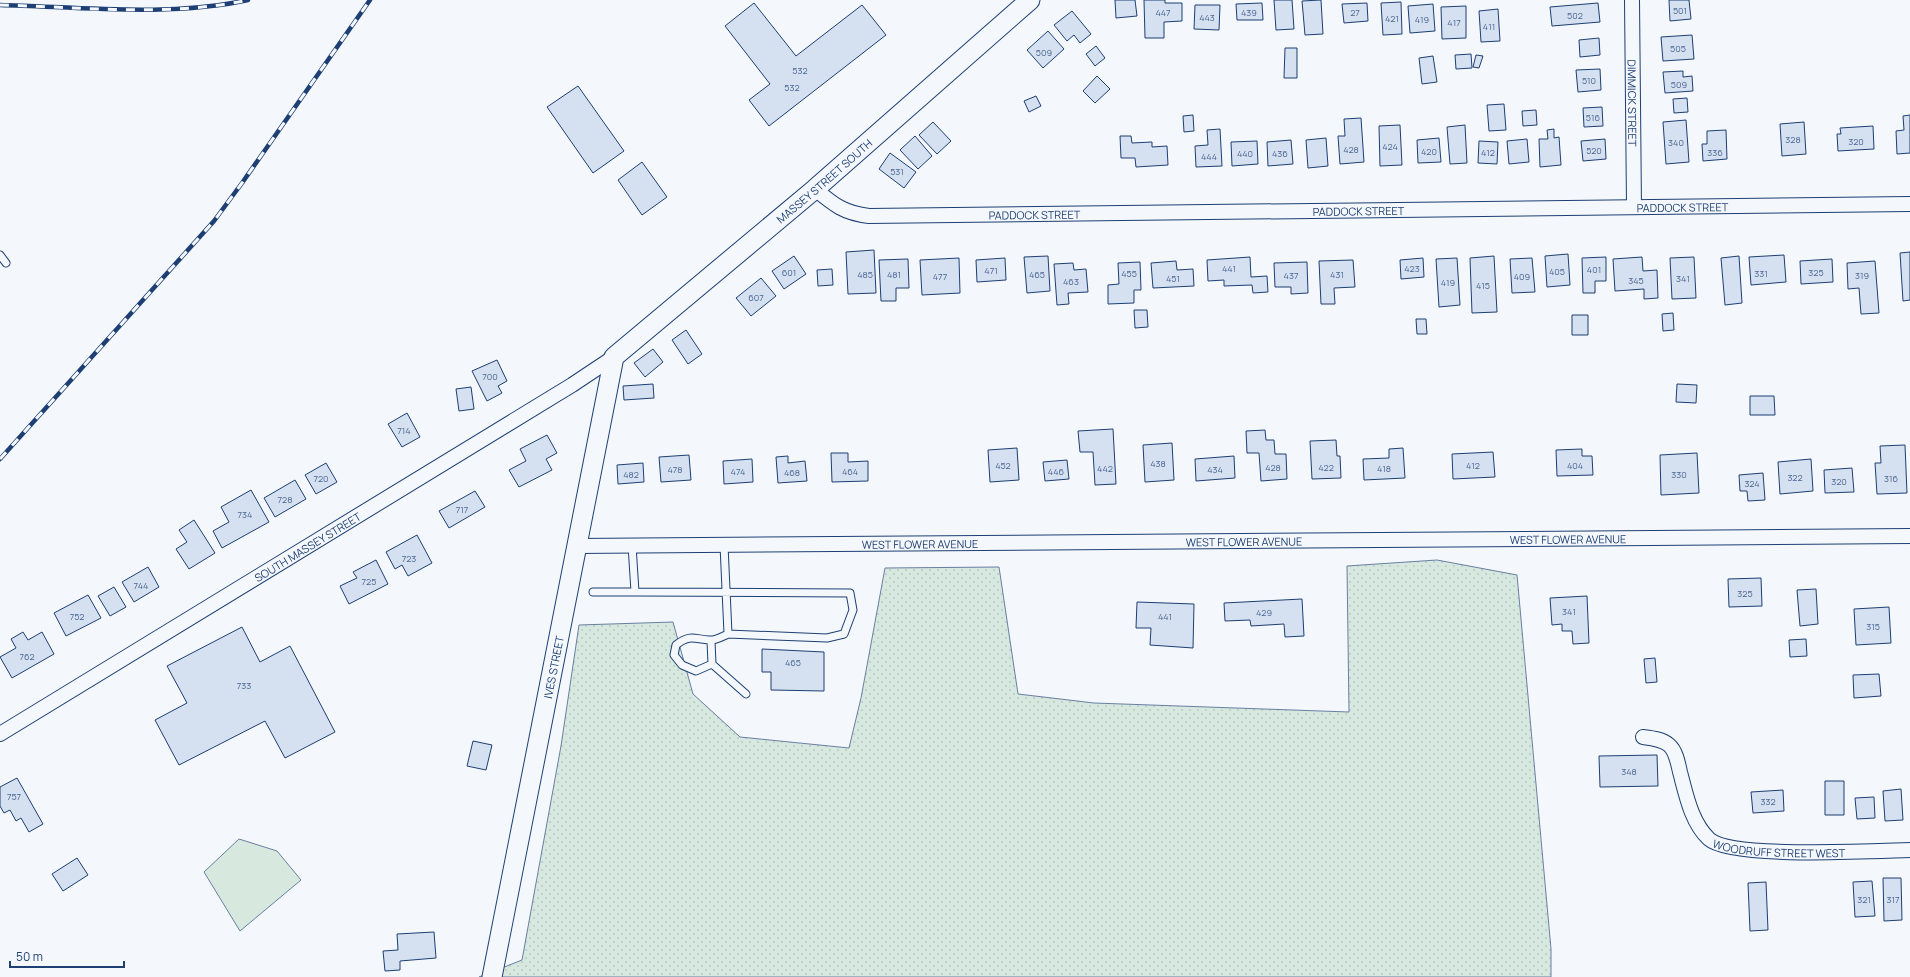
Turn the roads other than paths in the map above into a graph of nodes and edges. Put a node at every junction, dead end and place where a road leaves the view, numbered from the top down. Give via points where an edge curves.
1 (1030, 0) edge
2 (1632, 0) edge
3 (815, 188) junction
4 (1910, 204) edge
5 (1634, 207) junction
6 (0, 254) edge
7 (6, 263) dead end
8 (614, 357) junction
9 (1910, 536) edge
10 (632, 545) junction
11 (724, 545) junction
12 (577, 546) junction
13 (593, 592) dead end
14 (635, 592) junction
15 (726, 592) junction
16 (728, 634) junction
17 (711, 641) junction
18 (712, 664) junction
19 (746, 694) dead end
20 (0, 734) edge
21 (1643, 737) dead end
22 (1910, 850) edge
23 (492, 977) edge

1 - 3 street, MASSEY STREET SOUTH
2 - 5 street, DIMMICK STREET
3 - 5 street, PADDOCK STREET via 844,210 869,216
3 - 8 street, MASSEY STREET SOUTH
4 - 5 street, PADDOCK STREET
6 - 7 lane
8 - 12 street, IVES STREET
8 - 20 street, SOUTH MASSEY STREET
9 - 11 street, WEST FLOWER AVENUE
10 - 11 street, WEST FLOWER AVENUE
10 - 12 street, WEST FLOWER AVENUE
10 - 14 lane
11 - 15 lane
12 - 23 street, IVES STREET
13 - 14 lane
14 - 15 lane
15 - 16 lane
15 - 16 lane via 850,593 854,610 844,634 827,638
16 - 17 lane
17 - 18 lane
17 - 18 lane via 684,638 676,645 674,655 682,664 696,671
18 - 19 lane
21 - 22 street, WOODRUFF STREET WEST via 1655,738 1669,745 1676,757 1696,821 1709,839 1726,847 1772,852

